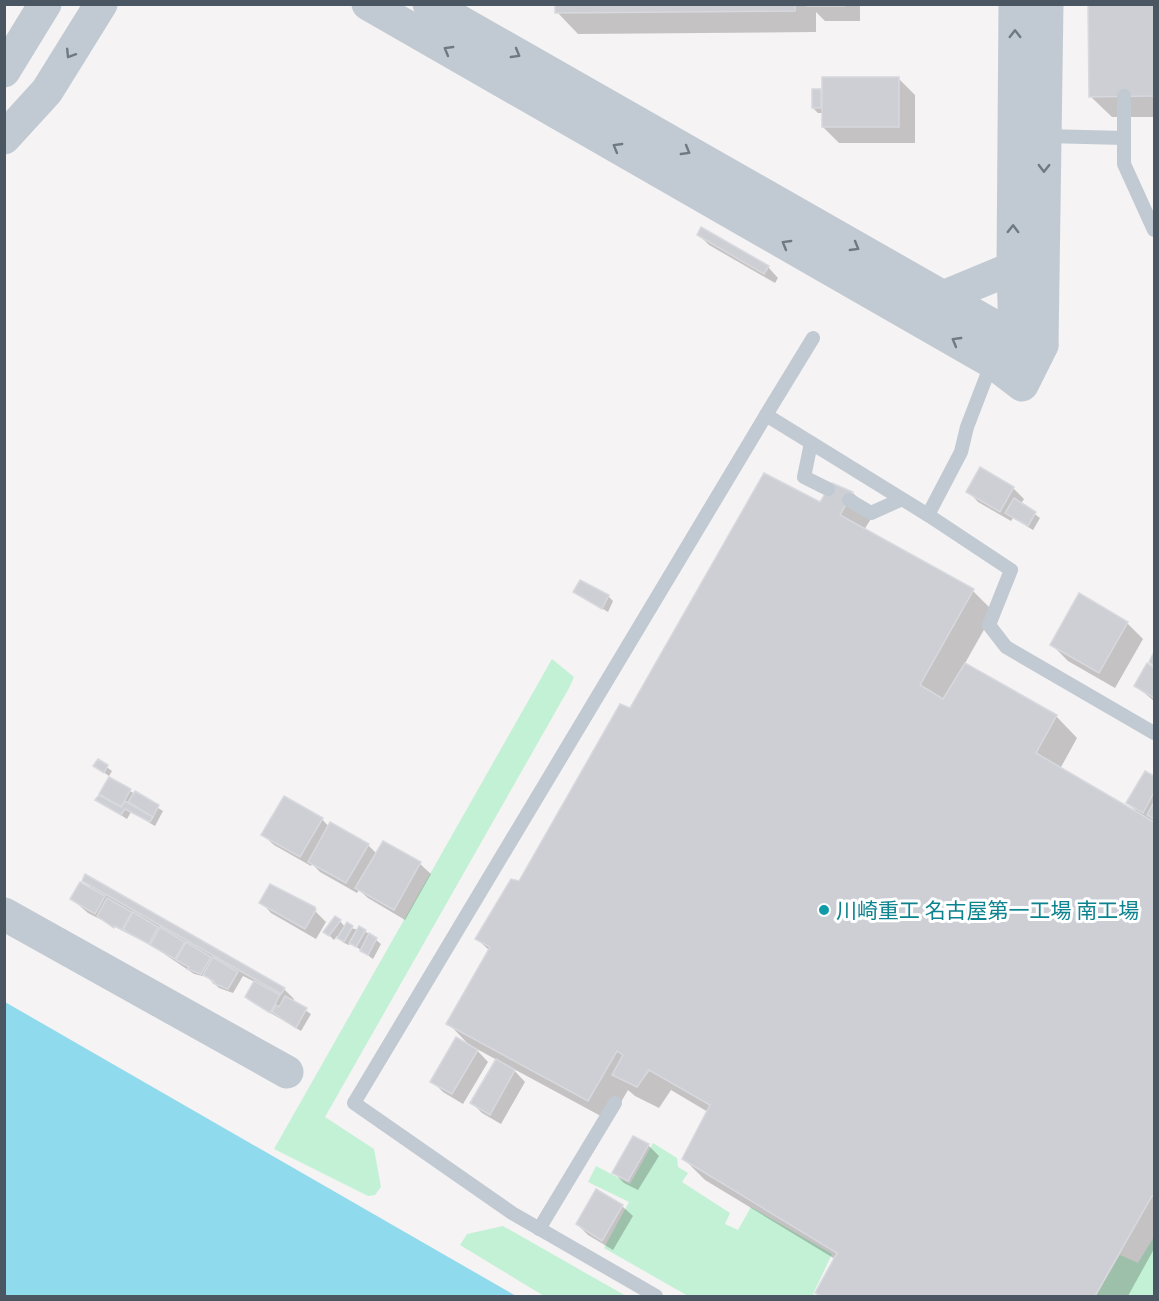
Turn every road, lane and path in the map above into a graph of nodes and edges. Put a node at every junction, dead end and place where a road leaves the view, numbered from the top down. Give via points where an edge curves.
1 (45, 4) edge
2 (101, 4) edge
3 (368, 4) edge
4 (429, 4) edge
5 (1015, 4) edge
6 (1047, 4) edge
7 (4, 71) edge
8 (1124, 96) dead end
9 (1030, 135) junction
10 (4, 138) edge
11 (1124, 138) junction
12 (1155, 230) edge
13 (1013, 268) junction
14 (944, 297) junction
15 (813, 338) dead end
16 (1028, 342) junction
17 (992, 363) junction
18 (766, 415) junction
19 (812, 443) junction
20 (828, 489) dead end
21 (849, 500) dead end
22 (900, 500) junction
23 (928, 515) junction
24 (1155, 733) edge
25 (4, 914) edge
26 (287, 1072) dead end
27 (615, 1102) dead end
28 (539, 1229) junction
29 (656, 1296) edge

1 - 7 street
2 -> 10 street via 47,91
17 -> 3 street
4 -> 14 street
9 -> 5 street
6 - 9 street
8 - 11 lane
9 - 11 lane
13 -> 9 street
9 -> 16 street
11 - 12 lane via 1124,164
13 - 14 street
13 - 16 street
14 - 16 street
15 - 18 lane
16 - 17 street via 1022,385
17 - 23 lane via 961,452
18 - 19 lane
18 - 28 lane via 354,1103
19 - 20 lane via 804,477
19 - 22 lane
21 - 22 lane via 871,513
22 - 23 lane
23 - 24 lane via 1011,570 989,625 1006,647
25 - 26 street
27 - 28 lane
28 - 29 lane

